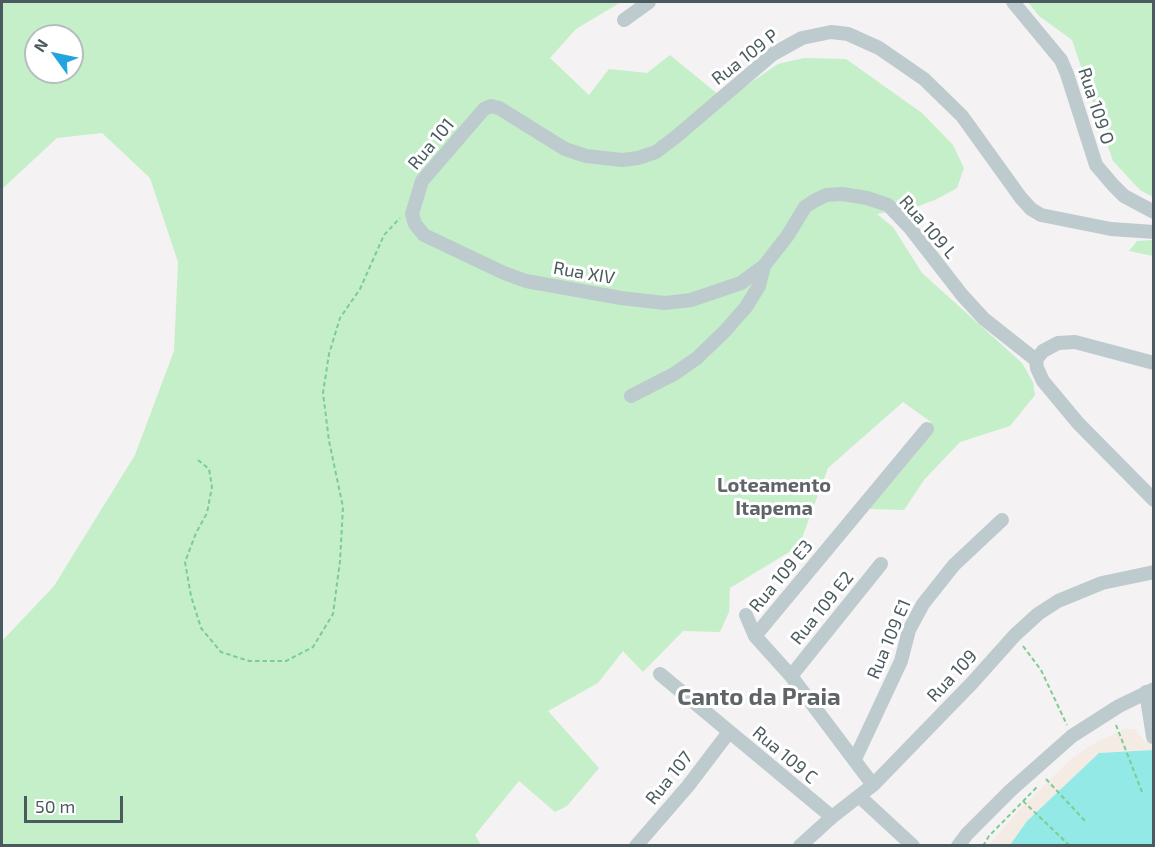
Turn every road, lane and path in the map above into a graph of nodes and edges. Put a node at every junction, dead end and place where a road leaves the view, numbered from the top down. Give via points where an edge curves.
1 (648, 2) edge
2 (1013, 2) edge
3 (624, 20) dead end
4 (491, 106) joint
5 (1154, 212) edge
6 (412, 214) junction
7 (1154, 232) edge
8 (764, 266) junction
9 (1036, 360) junction
10 (1154, 363) edge
11 (631, 396) dead end
12 (927, 429) dead end
13 (198, 460) dead end
14 (1154, 500) edge
15 (1002, 520) dead end
16 (881, 564) dead end
17 (1154, 572) edge
18 (746, 615) dead end
19 (1015, 635) junction
20 (755, 636) junction
21 (660, 674) dead end
22 (790, 676) junction
23 (1150, 691) edge
24 (1114, 720) dead end
25 (729, 732) junction
26 (1072, 736) junction
27 (1153, 737) edge
28 (855, 759) junction
29 (1051, 773) dead end
30 (873, 785) junction
31 (1038, 786) dead end
32 (1142, 792) dead end
33 (859, 796) junction
34 (1023, 801) junction
35 (832, 817) junction
36 (1084, 820) dead end
37 (636, 846) edge
38 (800, 846) edge
39 (913, 846) edge
40 (958, 846) edge
41 (983, 846) edge
42 (1070, 846) edge

1 - 3 street
2 - 5 street, Rua 109 O via 1060,60 1096,165 1124,196
4 - 6 street, Rua 101 via 484,109 422,181
4 - 7 street, Rua 109 P via 565,149 586,156 638,158 656,152 756,67 788,45 816,34 848,34 879,48 924,79 962,116 1031,209 1077,223
6 - 8 street, Rua XIV via 424,235 504,273 526,281 621,298 665,303 691,300 741,283
6 - 13 path via 399,218 384,235 360,289 340,318 329,354 323,393 343,507 333,614 313,647 286,661 249,661 221,652 201,628 185,562 207,513 212,487 209,469
8 - 9 street, Rua 109 L via 805,207 826,195 867,198 888,205 984,319
8 - 11 street, Rua 109 L via 759,286 725,331 697,358
9 - 10 street via 1058,343 1075,342
9 - 14 street, Rua 109 L via 1043,381 1078,423
12 - 20 street, Rua 109 E3
15 - 28 street, Rua 109 E1 via 954,565 923,604
16 - 22 street, Rua 109 E2
17 - 19 street, Rua 109 via 1102,583 1058,601
18 - 20 street
19 - 26 path via 1041,670
19 - 30 street, Rua 109
20 - 22 street
21 - 25 street, Rua 109 C
22 - 28 street
23 - 26 street
23 - 27 street
24 - 32 path
25 - 35 street, Rua 109 C
25 - 37 street, Rua 107
26 - 40 street via 1011,790
28 - 30 street
29 - 36 path via 1045,778
30 - 33 street, Rua 109
31 - 34 path
33 - 35 street, Rua 109
33 - 39 street
34 - 41 path
34 - 42 path
35 - 38 street, Rua 109

